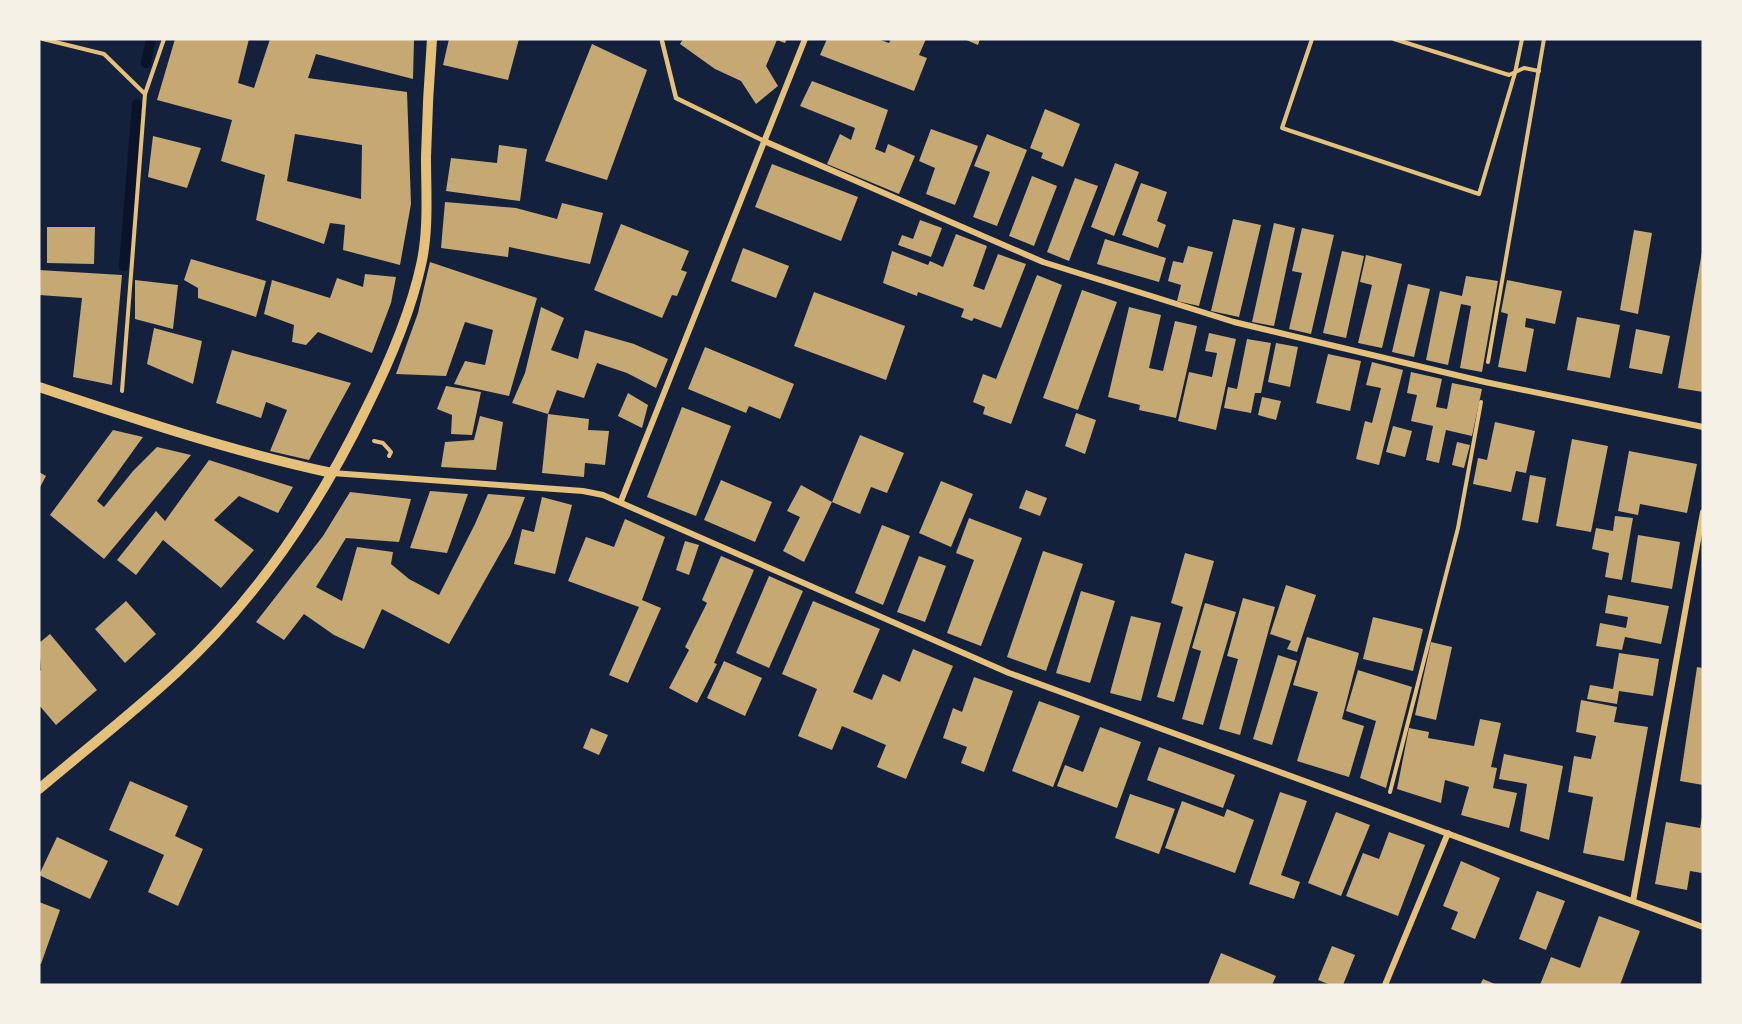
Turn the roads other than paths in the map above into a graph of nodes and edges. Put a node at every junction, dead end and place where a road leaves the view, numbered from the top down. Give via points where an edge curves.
1 (432, 39) edge
2 (806, 39) edge
3 (662, 42) dead end
4 (764, 141) junction
5 (39, 387) edge
6 (1703, 427) edge
7 (332, 473) junction
8 (621, 501) junction
9 (1703, 513) edge
10 (39, 789) edge
11 (1448, 833) junction
12 (1633, 901) junction
13 (1703, 927) edge
14 (1385, 985) edge

1 - 7 street via 426,233 421,264 399,337
2 - 4 street
3 - 4 lane via 676,98
4 - 6 street via 1043,262 1234,322 1485,382
4 - 8 street
5 - 7 street via 282,462
7 - 8 street via 583,491
7 - 10 street via 281,553 212,637 178,671
8 - 11 street via 1009,673
9 - 12 street
11 - 12 street
11 - 14 street
12 - 13 street

